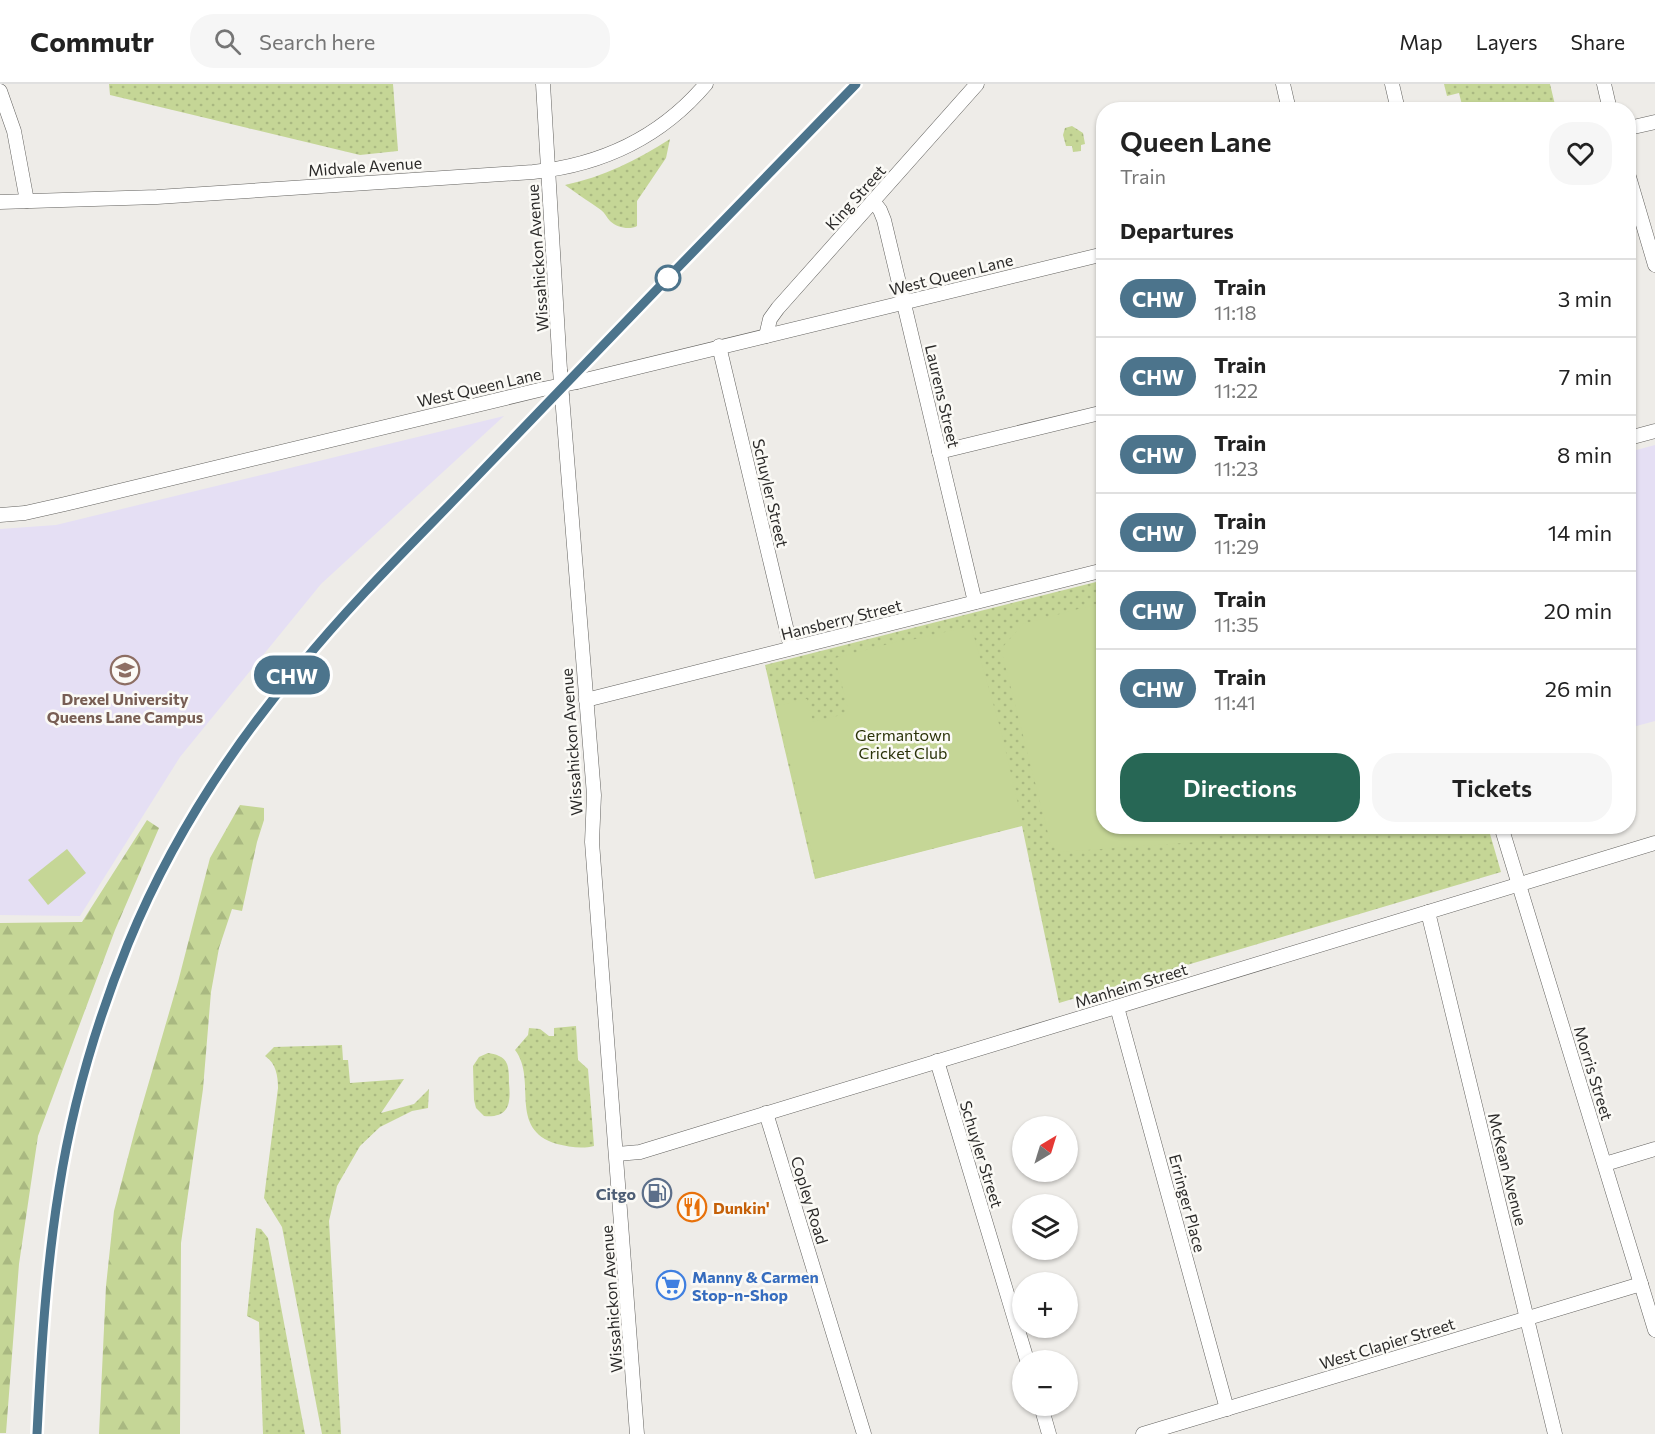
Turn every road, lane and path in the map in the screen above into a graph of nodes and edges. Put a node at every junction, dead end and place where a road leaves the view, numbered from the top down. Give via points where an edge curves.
1 (543, 84) edge
2 (706, 84) edge
3 (977, 84) edge
4 (1283, 84) edge
5 (1392, 84) edge
6 (1604, 84) edge
7 (0, 91) edge
8 (1287, 102) edge
9 (1396, 102) edge
10 (1608, 102) edge
11 (1655, 122) edge
12 (1636, 126) edge
13 (548, 171) junction
14 (27, 201) junction
15 (873, 201) junction
16 (1636, 201) edge
17 (0, 202) edge
18 (1096, 256) edge
19 (1655, 266) edge
20 (904, 302) junction
21 (766, 336) junction
22 (719, 346) junction
23 (562, 391) junction
24 (1096, 414) edge
25 (1655, 431) edge
26 (1636, 436) edge
27 (939, 452) junction
28 (0, 515) edge
29 (1096, 572) edge
30 (975, 602) junction
31 (791, 648) junction
32 (586, 700) junction
33 (1504, 834) edge
34 (1655, 843) edge
35 (1519, 884) junction
36 (1428, 912) junction
37 (1117, 1007) junction
38 (937, 1061) junction
39 (766, 1113) junction
40 (1655, 1149) edge
41 (617, 1154) junction
42 (1605, 1164) junction
43 (1641, 1284) junction
44 (1526, 1318) junction
45 (1655, 1330) edge
46 (1024, 1350) edge
47 (1227, 1409) junction
48 (1044, 1416) edge
49 (637, 1434) edge
50 (864, 1434) edge
51 (1050, 1434) edge
52 (1143, 1434) edge
53 (1555, 1434) edge

1 - 13 street, Wissahickon Avenue
2 - 13 street, Midvale Avenue via 677,115 638,142 603,157
3 - 15 street, King Street
4 - 8 street
5 - 9 street
6 - 10 street
7 - 14 street via 14,131
11 - 12 street
13 - 14 street, Midvale Avenue via 157,197
13 - 23 street, Wissahickon Avenue, bridge
14 - 17 street, Midvale Avenue
15 - 20 street, Laurens Street via 884,220
15 - 21 street, King Street via 777,308
16 - 19 street
18 - 20 street, West Queen Lane
20 - 21 street, West Queen Lane
20 - 27 street, Laurens Street
21 - 22 street, West Queen Lane
22 - 23 street, West Queen Lane, bridge via 577,382
22 - 31 street, Schuyler Street
23 - 28 street, West Queen Lane, bridge via 543,388 65,504
23 - 32 street, Wissahickon Avenue
24 - 27 street
25 - 26 street
27 - 30 street, Laurens Street
29 - 30 street, Hansberry Street
30 - 31 street, Hansberry Street
31 - 32 street, Hansberry Street
32 - 41 street, Wissahickon Avenue via 594,795 593,861
33 - 35 street, Morris Street
34 - 35 street, Manheim Street
35 - 36 street, Manheim Street
35 - 42 street, Morris Street
36 - 37 street, Manheim Street
36 - 44 street, McKean Avenue
37 - 38 street, Manheim Street
37 - 47 street, Erringer Place
38 - 39 street, Manheim Street
38 - 46 street, Schuyler Street
39 - 41 street, Manheim Street via 640,1152
39 - 50 street, Copley Road
40 - 42 street
41 - 49 street, Wissahickon Avenue
42 - 43 street, Morris Street
43 - 44 street, West Clapier Street
43 - 45 street, Morris Street
44 - 47 street, West Clapier Street
44 - 53 street, McKean Avenue
47 - 52 street, West Clapier Street
48 - 51 street

